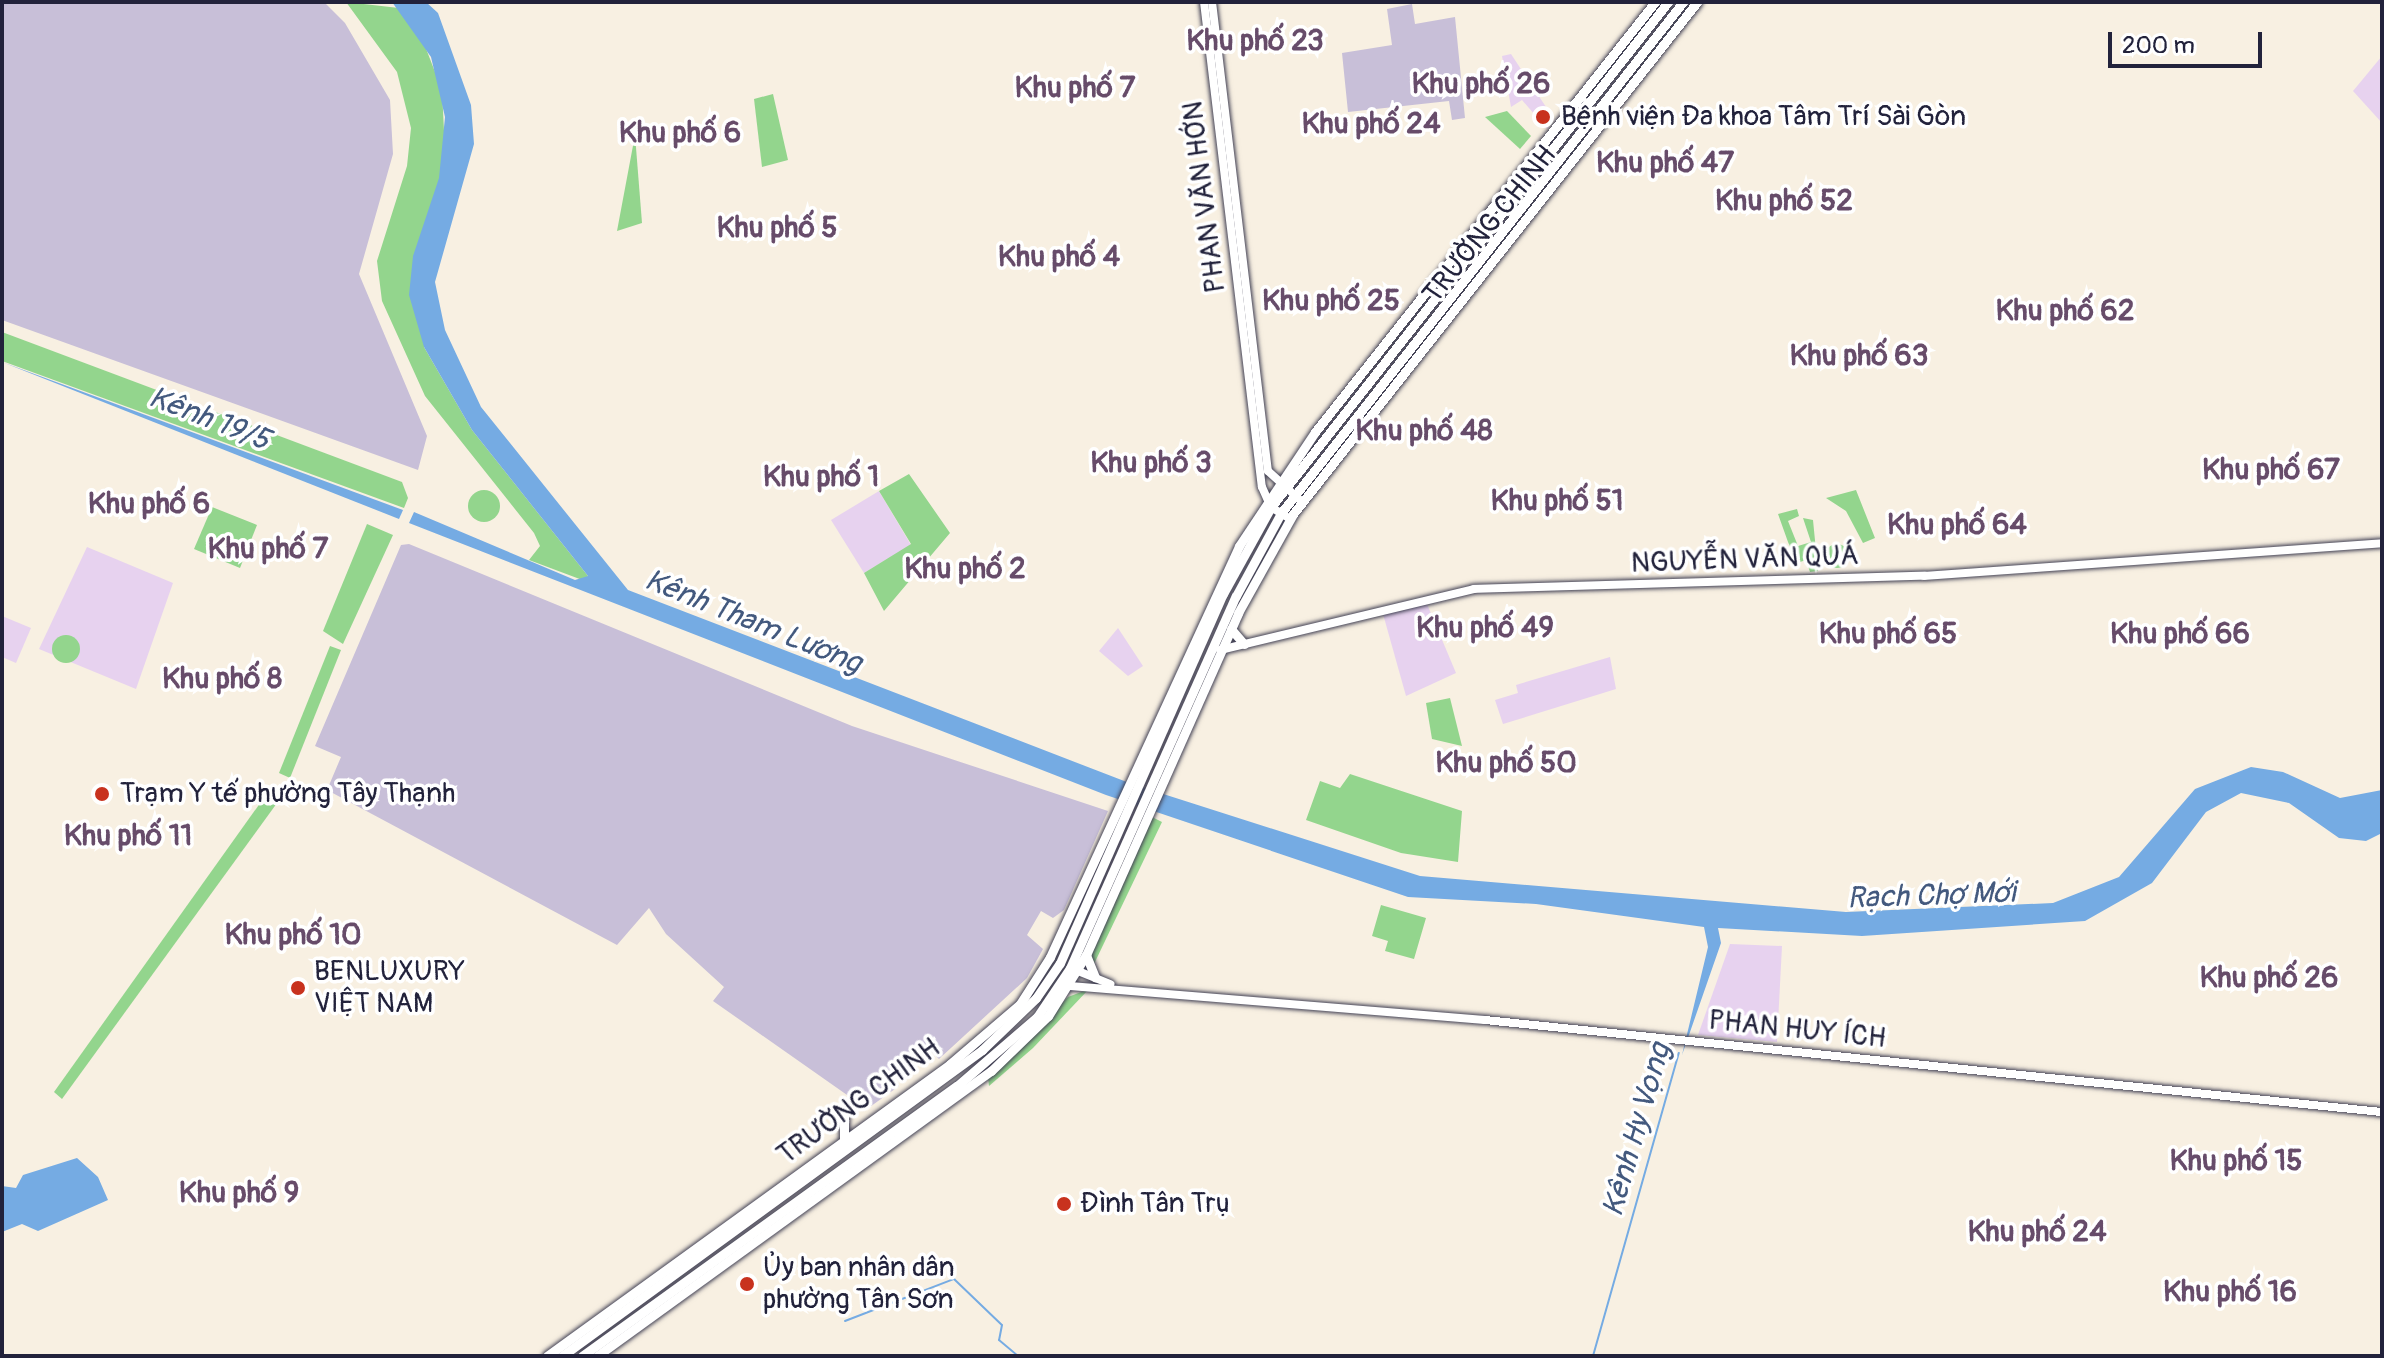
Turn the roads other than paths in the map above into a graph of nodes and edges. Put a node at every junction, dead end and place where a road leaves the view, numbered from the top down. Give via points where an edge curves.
1 (1204, 2) edge
2 (1212, 2) edge
3 (1655, 2) edge
4 (1668, 2) edge
5 (1683, 2) edge
6 (1697, 2) edge
7 (1248, 339) junction
8 (1281, 486) junction
9 (1298, 498) junction
10 (1269, 504) junction
11 (1286, 516) junction
12 (2382, 543) edge
13 (1231, 629) junction
14 (1244, 644) junction
15 (1222, 650) junction
16 (1211, 653) junction
17 (1152, 768) junction
18 (1096, 868) junction
19 (1116, 877) junction
20 (1085, 935) junction
21 (1086, 955) junction
22 (1050, 957) junction
23 (1060, 963) junction
24 (1074, 970) junction
25 (1047, 974) junction
26 (1095, 977) junction
27 (1066, 984) junction
28 (1112, 984) junction
29 (844, 1112) dead end
30 (2382, 1112) edge
31 (868, 1127) junction
32 (844, 1139) junction
33 (888, 1139) junction
34 (875, 1149) junction
35 (835, 1158) junction
36 (744, 1217) junction
37 (756, 1235) junction
38 (547, 1356) edge
39 (562, 1356) edge
40 (582, 1356) edge
41 (597, 1356) edge

1 - 7 main road, PHAN VĂN HỚN
2 - 7 main road, PHAN VĂN HỚN
3 - 8 main road, TRƯỜNG CHINH
4 - 8 main road, TRƯỜNG CHINH
5 - 9 main road, TRƯỜNG CHINH
6 - 9 main road, TRƯỜNG CHINH
7 - 8 main road, PHAN VĂN HỚN via 1268,471
7 - 10 main road, PHAN VĂN HỚN
8 - 9 main road
8 - 10 main road, TRƯỜNG CHINH
9 - 11 main road, TRƯỜNG CHINH
10 - 11 main road
10 - 17 main road, TRƯỜNG CHINH via 1242,548
11 - 13 main road, TRƯỜNG CHINH
11 - 16 main road, TRƯỜNG CHINH
12 - 14 main road, NGUYỄN VĂN QUÁ via 1924,576 1474,589
13 - 14 main road
13 - 15 main road, TRƯỜNG CHINH
14 - 15 main road, NGUYỄN VĂN QUÁ
15 - 16 main road, NGUYỄN VĂN QUÁ
15 - 17 main road, TRƯỜNG CHINH
16 - 17 main road, TRƯỜNG CHINH
17 - 18 main road, TRƯỜNG CHINH via 1119,815
17 - 19 main road, TRƯỜNG CHINH via 1139,824
18 - 22 main road, TRƯỜNG CHINH
18 - 23 main road, TRƯỜNG CHINH
19 - 20 main road, TRƯỜNG CHINH
19 - 21 main road, TRƯỜNG CHINH
20 - 21 main road
20 - 24 main road, TRƯỜNG CHINH
21 - 24 main road, TRƯỜNG CHINH
21 - 26 main road
22 - 23 main road
22 - 25 main road, TRƯỜNG CHINH
23 - 24 main road
23 - 25 main road, TRƯỜNG CHINH
24 - 26 main road
24 - 27 main road, TRƯỜNG CHINH
25 - 27 main road
25 - 31 main road, TRƯỜNG CHINH via 1010,1014
26 - 28 main road
27 - 28 main road
27 - 33 main road, TRƯỜNG CHINH via 996,1056
28 - 30 main road, PHAN HUY ÍCH
29 - 32 main road
31 - 32 main road, TRƯỜNG CHINH
31 - 33 main road
31 - 34 main road
31 - 35 main road, TRƯỜNG CHINH
32 - 35 main road
32 - 36 main road, TRƯỜNG CHINH
33 - 34 main road, TRƯỜNG CHINH
34 - 37 main road, TRƯỜNG CHINH
35 - 36 main road, TRƯỜNG CHINH
36 - 37 main road
36 - 38 main road, TRƯỜNG CHINH
36 - 39 main road, TRƯỜNG CHINH
37 - 40 main road, TRƯỜNG CHINH
37 - 41 main road, TRƯỜNG CHINH

